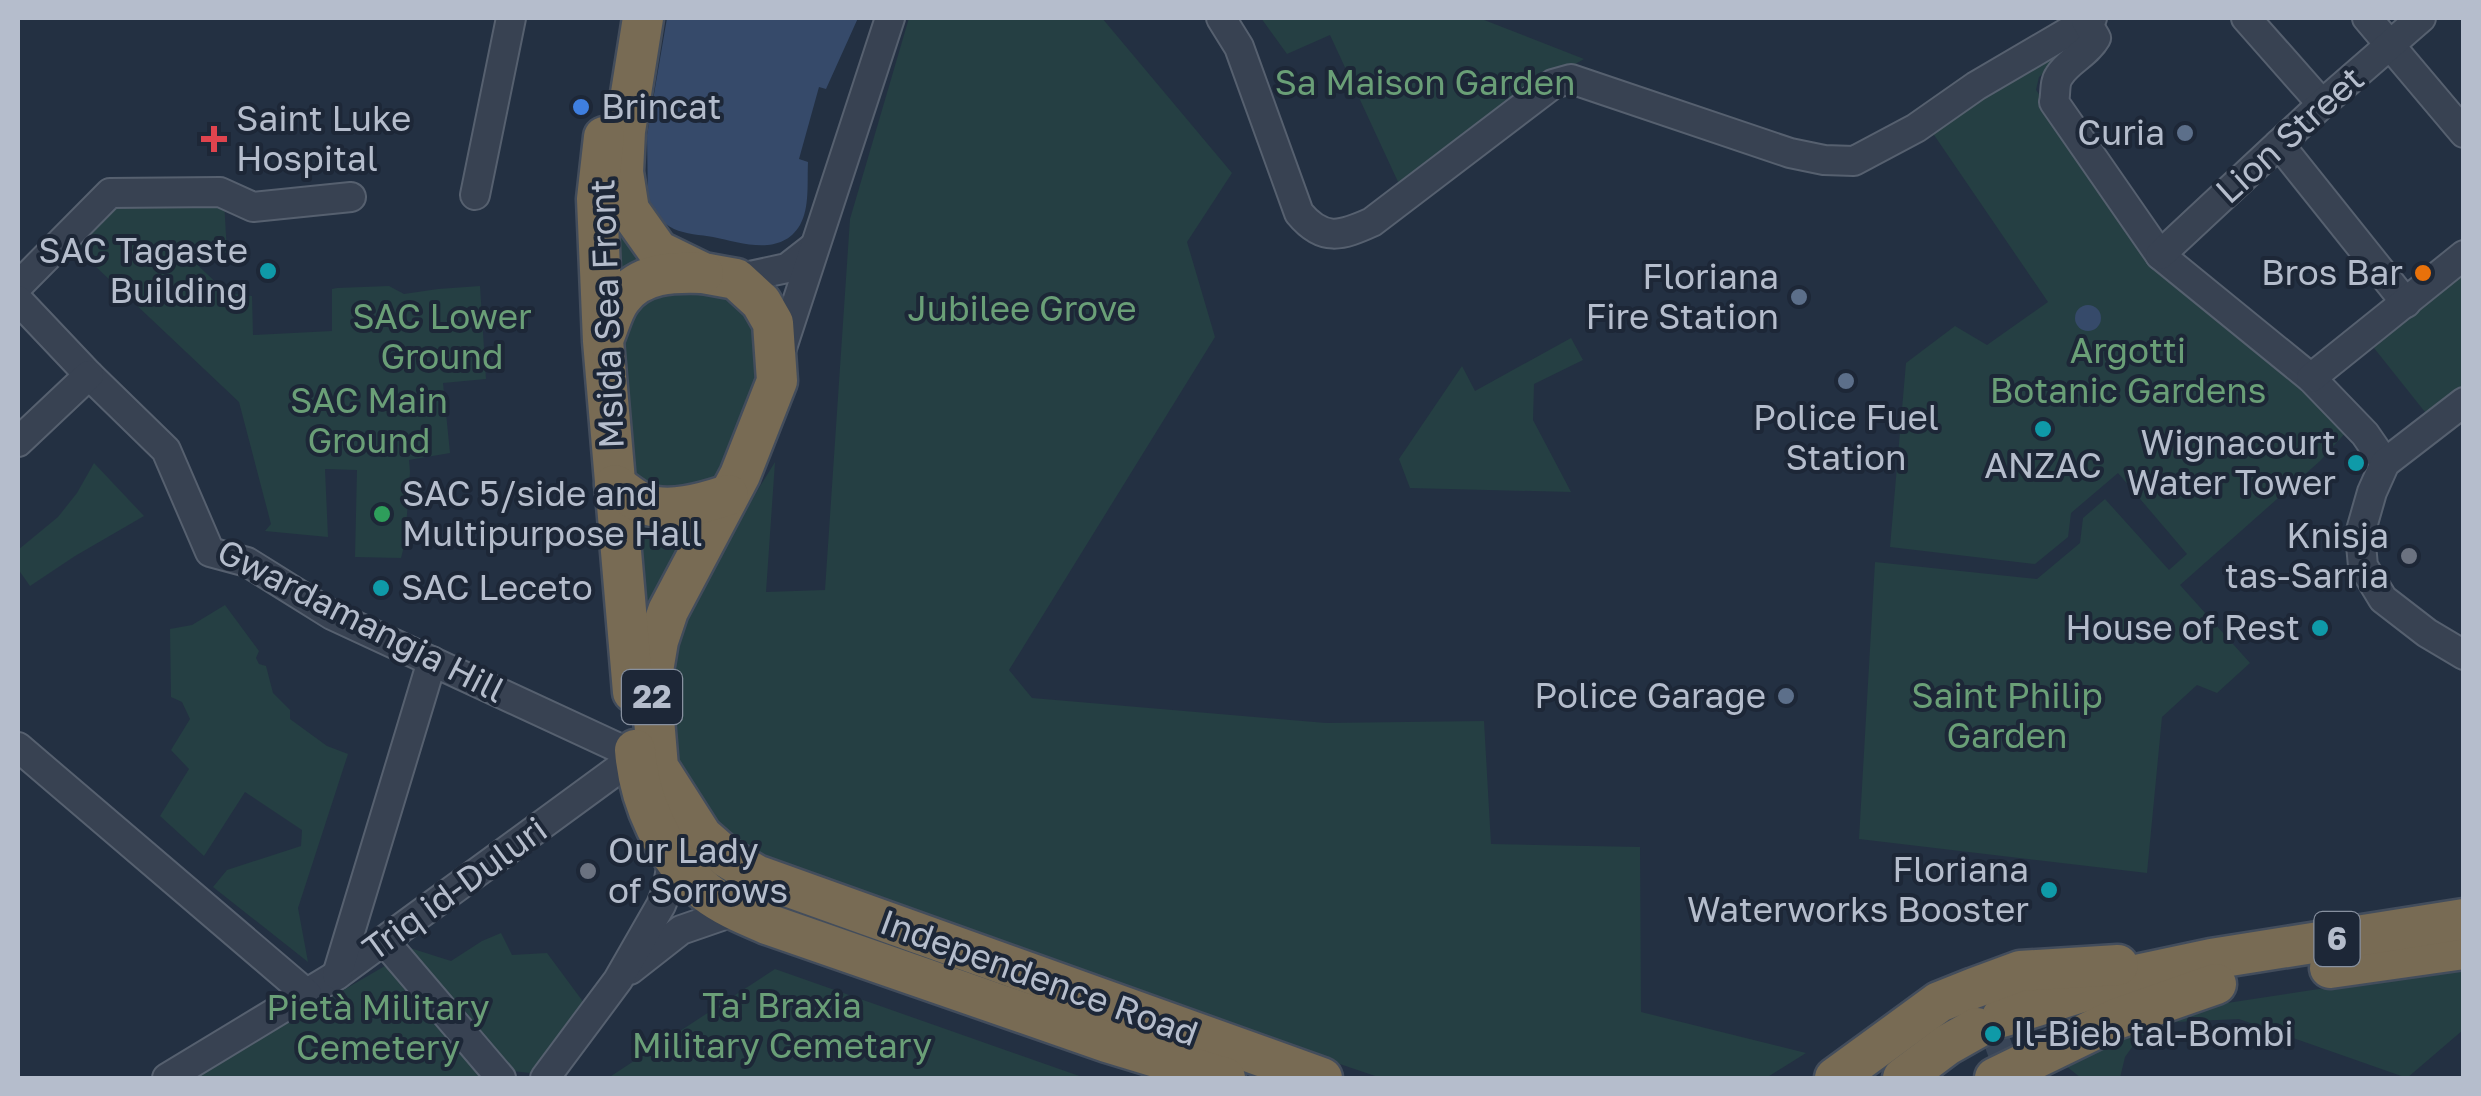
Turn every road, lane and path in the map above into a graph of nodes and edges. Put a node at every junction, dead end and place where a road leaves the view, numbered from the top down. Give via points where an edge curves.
1 (511, 18) edge
2 (620, 18) edge
3 (643, 18) edge
4 (890, 18) edge
5 (1221, 18) edge
6 (2246, 18) edge
7 (2367, 18) edge
8 (2421, 18) edge
9 (2089, 19) edge
10 (2390, 45) junction
11 (2322, 104) junction
12 (2464, 133) edge
13 (2279, 144) junction
14 (475, 195) dead end
15 (351, 197) dead end
16 (814, 247) junction
17 (2160, 255) junction
18 (2464, 255) edge
19 (720, 276) junction
20 (18, 286) edge
21 (18, 300) edge
22 (2406, 302) junction
23 (603, 341) junction
24 (777, 364) junction
25 (88, 375) junction
26 (2311, 378) junction
27 (2464, 402) edge
28 (18, 442) edge
29 (2385, 463) junction
30 (616, 486) junction
31 (728, 495) junction
32 (2464, 655) edge
33 (432, 661) junction
34 (18, 747) edge
35 (636, 756) junction
36 (672, 856) junction
37 (756, 875) joint
38 (720, 901) junction
39 (2464, 919) edge
40 (385, 942) junction
41 (2464, 949) edge
42 (2214, 971) junction
43 (337, 975) junction
44 (618, 980) junction
45 (307, 994) junction
46 (1940, 1002) junction
47 (1107, 1042) junction
48 (1996, 1052) edge
49 (167, 1078) edge
50 (501, 1078) edge
51 (545, 1078) edge
52 (1142, 1078) edge
53 (1225, 1078) edge
54 (1322, 1078) edge
55 (1835, 1078) edge
56 (1865, 1078) edge
57 (1903, 1078) edge
58 (1943, 1078) edge

1 - 14 street
2 - 23 highway, Msida Sea Front / 22 via 597,200
3 - 19 highway, Msida Sea Front / 22 via 625,131 629,210 658,251
4 - 16 street
5 - 9 street via 1239,47 1298,213 1311,228 1334,236 1372,222 1553,84 1571,79 1790,153 1854,161
6 - 11 street
7 - 10 street
8 - 10 street, Lion Street
9 - 17 street via 2096,38 2060,73 2054,102
10 - 11 street, Lion Street
10 - 12 street
11 - 13 street, Lion Street
13 - 17 street, Lion Street
13 - 22 street
15 - 20 street via 252,208 220,192 110,192
16 - 19 street via 787,268
16 - 24 street
17 - 26 street
18 - 22 street
19 - 23 highway via 664,272 640,283 621,299
19 - 24 highway, Msida Sea Front / 22 via 761,302 772,323
21 - 25 street, Gwardamangia Hill
22 - 26 street
23 - 30 highway, Msida Sea Front / 22
24 - 31 highway, Msida Sea Front / 22 via 777,381
25 - 28 street
25 - 33 street, Gwardamangia Hill via 166,450 210,552 247,562 332,614
26 - 29 street
27 - 29 street
29 - 32 street via 2360,534 2363,566 2383,599
30 - 31 highway via 644,504 673,507
30 - 35 highway, Msida Sea Front / 22
31 - 37 highway, Msida Sea Front / 22 via 668,611 651,683 658,767 702,836
33 - 35 street, Gwardamangia Hill
33 - 43 street
34 - 45 street
35 - 36 highway, Msida Sea Front / 22 via 656,831
35 - 40 street, Triq id-Duluri
36 - 38 highway, Msida Sea Front / 22
36 - 44 street via 661,905
37 - 54 highway, Independence Road
38 - 44 street
38 - 47 highway, Independence Road
39 - 42 highway, 6
40 - 43 street, Triq id-Duluri
40 - 50 street
41 - 42 highway, 6
42 - 46 highway via 2020,972
42 - 48 highway, 6 via 2116,1019
42 - 48 highway, 6 via 2136,975
43 - 45 street, Triq id-Duluri
44 - 51 street
45 - 49 street, Triq id-Duluri
46 - 55 highway
46 - 56 highway
47 - 52 highway
47 - 53 highway, Independence Road
48 - 57 highway, 6 via 1947,1045
48 - 58 highway, 6

